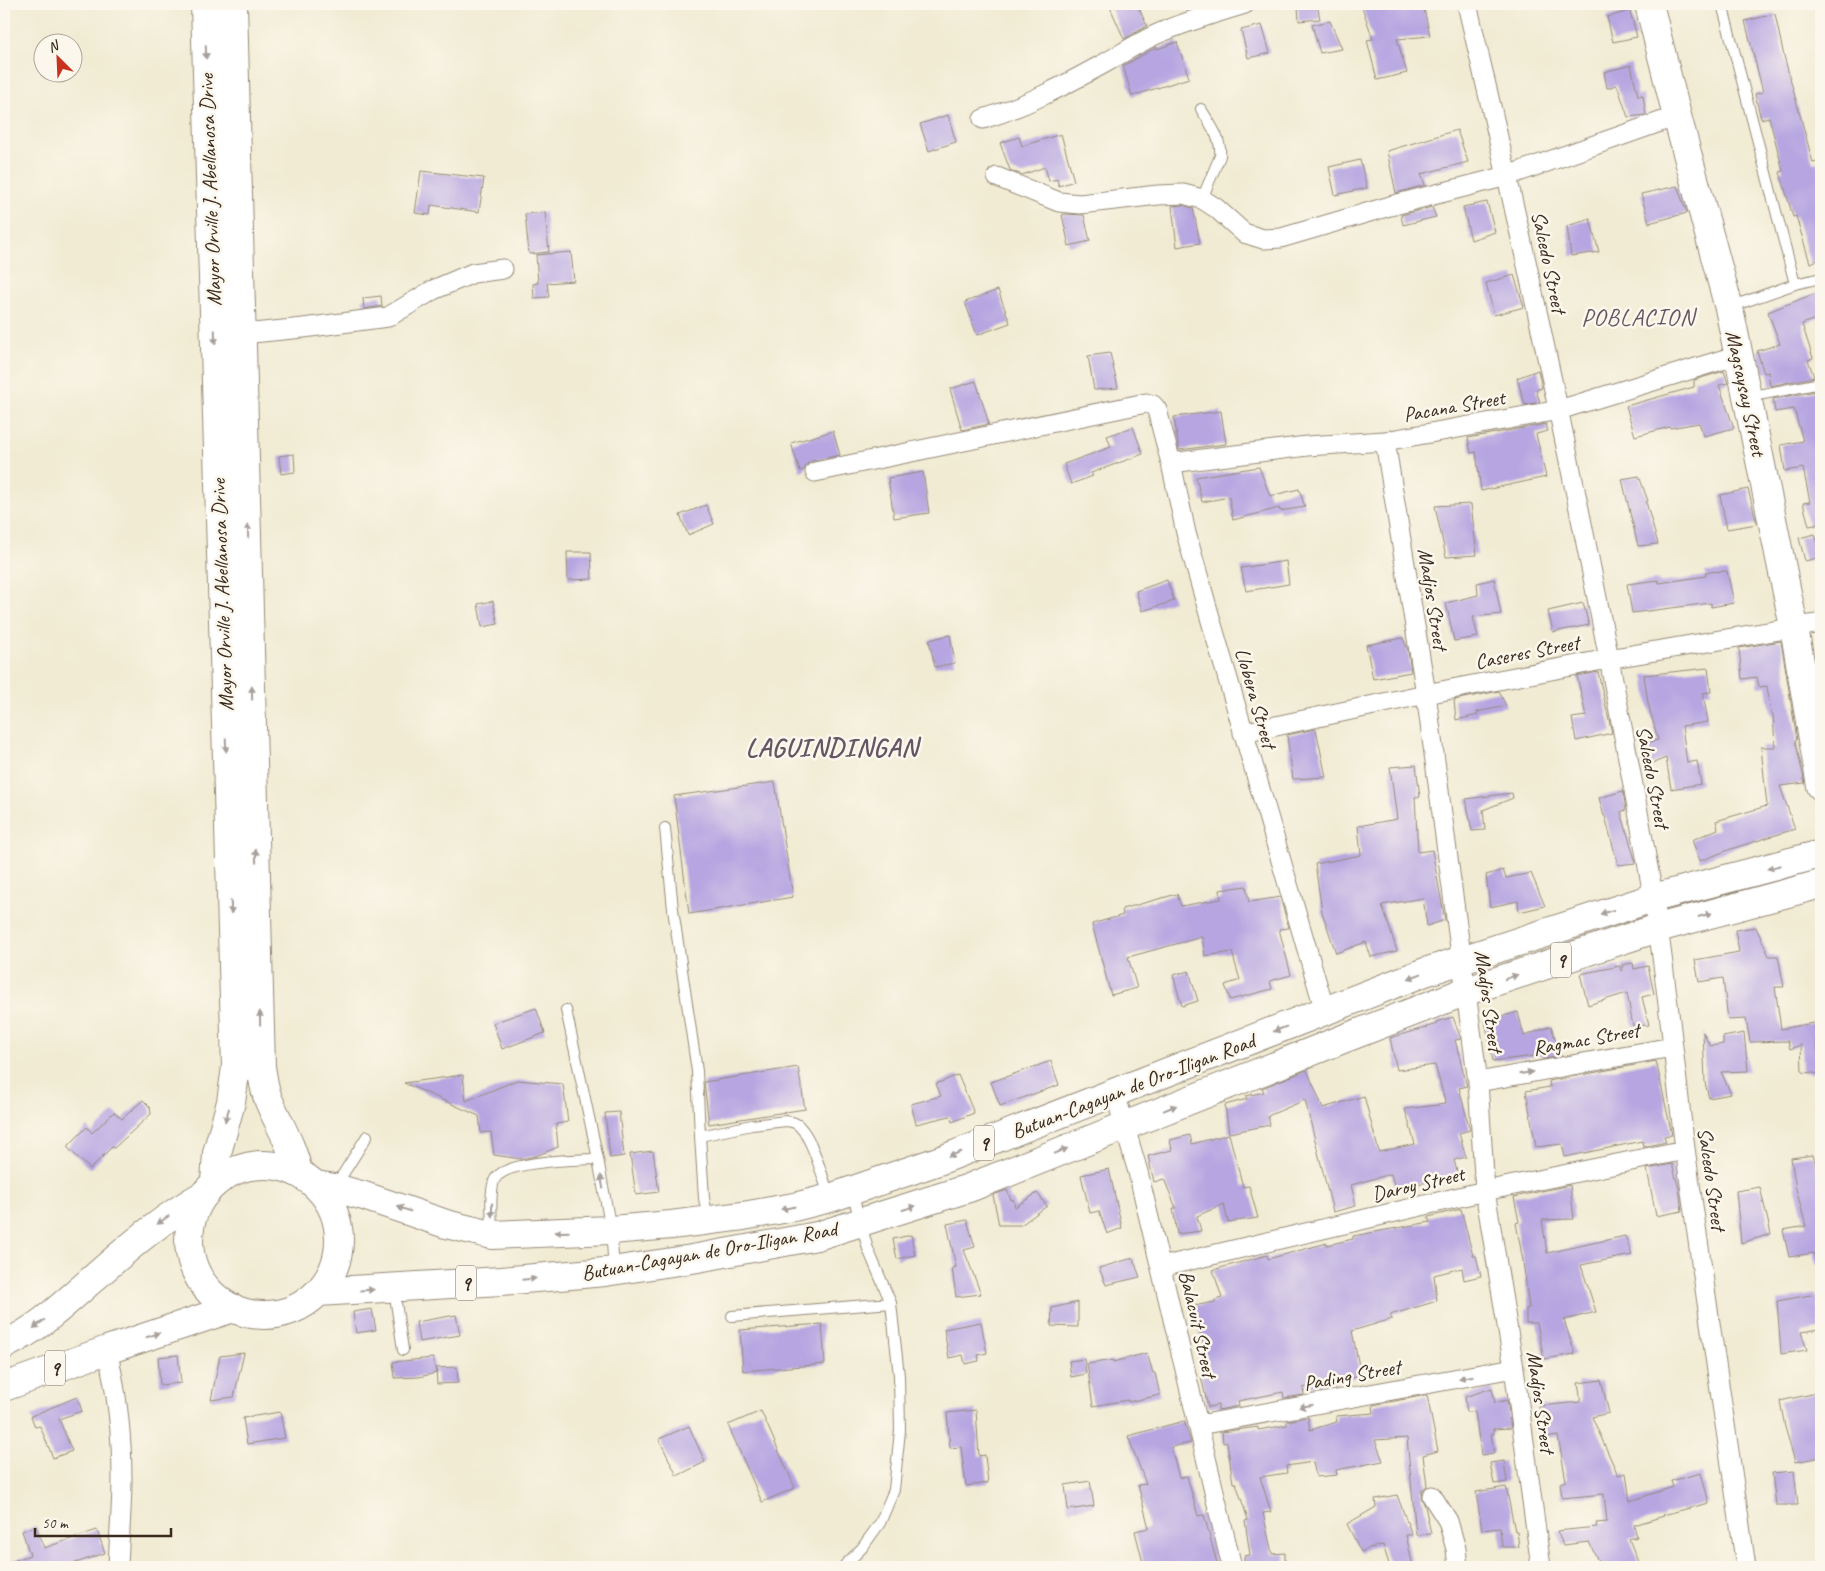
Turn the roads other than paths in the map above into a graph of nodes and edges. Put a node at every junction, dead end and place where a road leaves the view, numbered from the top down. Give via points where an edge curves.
1 (205, 4) edge
2 (233, 4) edge
3 (1245, 4) edge
4 (1467, 4) edge
5 (1649, 4) edge
6 (1722, 4) edge
7 (1202, 110) dead end
8 (1676, 116) junction
9 (983, 119) dead end
10 (1507, 176) junction
11 (996, 177) dead end
12 (1202, 199) junction
13 (503, 269) dead end
14 (1821, 278) edge
15 (1795, 284) junction
16 (1728, 308) junction
17 (242, 334) junction
18 (1738, 355) junction
19 (1821, 383) edge
20 (1746, 397) junction
21 (1559, 410) junction
22 (1384, 441) junction
23 (1171, 463) junction
24 (815, 472) dead end
25 (1821, 623) edge
26 (1794, 628) junction
27 (1608, 659) junction
28 (1426, 694) junction
29 (1243, 733) junction
30 (1821, 786) edge
31 (664, 828) dead end
32 (1821, 854) edge
33 (1821, 884) edge
34 (1653, 898) junction
35 (1658, 928) junction
36 (1461, 960) junction
37 (1464, 992) junction
38 (566, 1010) dead end
39 (1325, 1011) junction
40 (1672, 1047) junction
41 (1478, 1082) junction
42 (1115, 1093) junction
43 (1125, 1126) junction
44 (367, 1136) dead end
45 (700, 1136) junction
46 (1685, 1150) junction
47 (598, 1159) junction
48 (316, 1182) junction
49 (210, 1189) junction
50 (1485, 1191) junction
51 (841, 1194) junction
52 (708, 1221) junction
53 (862, 1223) junction
54 (611, 1230) junction
55 (492, 1235) junction
56 (1161, 1267) junction
57 (614, 1270) junction
58 (393, 1288) junction
59 (318, 1292) junction
60 (891, 1303) junction
61 (233, 1308) junction
62 (732, 1316) dead end
63 (4, 1344) edge
64 (107, 1350) junction
65 (402, 1350) dead end
66 (1514, 1368) junction
67 (4, 1387) edge
68 (1199, 1426) junction
69 (1432, 1496) dead end
70 (118, 1567) edge
71 (843, 1567) edge
72 (1232, 1567) edge
73 (1458, 1567) edge
74 (1541, 1567) edge
75 (1746, 1567) edge

1 -> 49 main road, Mayor Orville J. Abellanosa Drive via 236,1067
2 - 17 main road, Mayor Orville J. Abellanosa Drive
3 - 9 street via 1155,35 1036,100
4 - 10 street, Salcedo Street
5 - 8 main road, Magsaysay Street
6 - 15 lane
7 - 12 lane via 1221,149
8 - 10 street
8 - 16 main road, Magsaysay Street
10 - 12 street via 1281,238 1263,239 1244,233
10 - 21 street, Salcedo Street
11 - 12 street via 1058,202 1080,204 1183,194
13 - 17 street via 473,273 433,290 388,317
14 - 15 lane
15 - 16 lane
16 - 18 main road, Magsaysay Street
48 -> 17 main road, Mayor Orville J. Abellanosa Drive via 295,1157 268,1099 261,1067
18 - 20 main road, Magsaysay Street
18 - 21 street, Pacana Street
19 - 20 lane
20 - 26 main road, Magsaysay Street
21 - 22 street, Pacana Street
21 - 27 street, Salcedo Street
22 - 23 street, Pacana Street via 1306,446
22 - 28 street, Madjos Street
23 - 24 street, Llobera Street via 1157,410 1146,403
23 - 29 street, Llobera Street via 1186,533
25 - 26 street, Caseres Street
26 - 27 street, Caseres Street
26 - 30 main road, Magsaysay Street
27 - 28 street, Caseres Street
27 - 34 street, Salcedo Street
28 - 29 street, Caseres Street
28 - 36 street, Madjos Street
29 - 39 street, Llobera Street
31 - 45 lane via 697,1071
32 -> 34 main road, Butuan-Cagayan de Oro-Iligan Road / 9
35 -> 33 main road, Butuan-Cagayan de Oro-Iligan Road / 9
34 - 35 street, Salcedo Street
34 -> 36 main road, Butuan-Cagayan de Oro-Iligan Road / 9
37 -> 35 main road, Butuan-Cagayan de Oro-Iligan Road / 9
35 - 40 street, Salcedo Street
36 - 37 street, Madjos Street
36 -> 39 main road, Butuan-Cagayan de Oro-Iligan Road / 9
37 - 41 street, Madjos Street
43 -> 37 main road, Butuan-Cagayan de Oro-Iligan Road / 9
38 - 47 lane
39 -> 42 main road, Butuan-Cagayan de Oro-Iligan Road / 9
41 -> 40 street, Ragmac Street
40 - 46 street, Salcedo Street
41 - 50 street, Madjos Street
42 - 43 street, Balacuit Street
42 -> 51 main road, Butuan-Cagayan de Oro-Iligan Road / 9 via 941,1160
53 -> 43 main road, Butuan-Cagayan de Oro-Iligan Road / 9 via 970,1188
43 - 56 street, Balacuit Street
44 - 48 lane
45 - 51 lane via 752,1125 794,1122 800,1126
45 - 52 lane
46 - 50 street, Daroy Street
46 - 75 street, Salcedo Street
54 -> 47 lane
47 -> 55 lane via 540,1163 501,1172 493,1188
48 - 49 main road, 9 via 282,1167 264,1165 230,1173
55 -> 48 main road, Butuan-Cagayan de Oro-Iligan Road / 9 via 446,1224
48 - 59 main road via 337,1218 340,1238 335,1264
49 - 61 main road via 196,1209 190,1225 191,1258 206,1288
49 -> 63 main road, 9 via 158,1224 30,1331
50 - 56 street, Daroy Street
50 - 66 street, Madjos Street
51 -> 52 main road, Butuan-Cagayan de Oro-Iligan Road / 9 via 794,1207
51 - 53 lane
52 - 54 main road, Butuan-Cagayan de Oro-Iligan Road / 9
53 - 57 main road, Butuan-Cagayan de Oro-Iligan Road / 9 via 817,1236
53 - 60 lane via 868,1249
54 -> 55 main road, Butuan-Cagayan de Oro-Iligan Road / 9
54 - 57 lane
56 - 68 street, Balacuit Street
58 -> 57 main road, Butuan-Cagayan de Oro-Iligan Road / 9
59 -> 58 main road, Butuan-Cagayan de Oro-Iligan Road / 9
58 - 65 lane
59 - 61 main road via 285,1312 249,1314
60 - 62 lane
60 - 71 lane via 899,1376 900,1430 894,1490 880,1523
64 -> 61 main road, 9
64 - 67 main road, 9
64 - 70 street via 121,1438
66 -> 68 street, Pading Street
66 - 74 street, Madjos Street
68 - 72 street, Balacuit Street
69 - 73 street via 1448,1521

